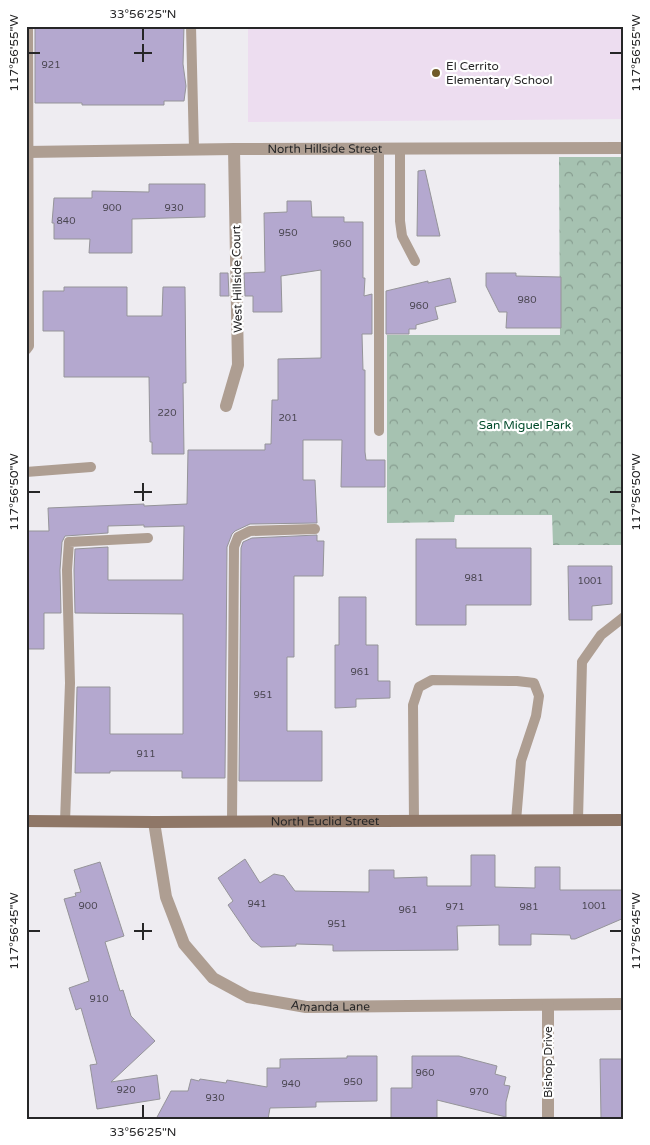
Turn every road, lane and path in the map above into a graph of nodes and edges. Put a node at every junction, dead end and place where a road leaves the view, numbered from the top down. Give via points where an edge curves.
1 (28, 26) edge
2 (191, 26) edge
3 (379, 148) junction
4 (400, 148) junction
5 (624, 148) edge
6 (234, 149) junction
7 (194, 150) junction
8 (28, 152) edge
9 (414, 261) dead end
10 (26, 350) edge
11 (226, 406) dead end
12 (378, 431) dead end
13 (91, 467) dead end
14 (26, 472) edge
15 (315, 529) dead end
16 (148, 538) dead end
17 (624, 617) edge
18 (516, 820) junction
19 (578, 820) junction
20 (624, 820) edge
21 (26, 821) edge
22 (414, 821) junction
23 (66, 822) junction
24 (154, 822) junction
25 (232, 822) junction
26 (624, 1004) edge
27 (548, 1005) junction
28 (548, 1119) edge

1 - 8 lane
2 - 7 lane
3 - 4 street, North Hillside Street
3 - 6 street, North Hillside Street
3 - 12 lane
4 - 5 street, North Hillside Street
4 - 9 lane via 400,221 402,236
6 - 7 street, North Hillside Street
6 - 11 street, West Hillside Court via 238,365
7 - 8 street, North Hillside Street
8 - 10 lane via 29,346
13 - 14 lane
15 - 25 lane via 250,531 238,537 234,547
16 - 23 lane via 68,542 70,683
17 - 19 lane via 601,635 582,662
18 - 19 street, North Euclid Street
18 - 22 street, North Euclid Street
18 - 22 lane via 521,761 539,696 534,683 432,680 419,687 413,705
19 - 20 street, North Euclid Street
21 - 23 street, North Euclid Street
22 - 25 street, North Euclid Street
23 - 24 street, North Euclid Street
24 - 25 street, North Euclid Street
24 - 27 street, Amanda Lane via 166,897 184,944 214,978 248,997 306,1007
26 - 27 street, Amanda Lane
27 - 28 street, Bishop Drive

